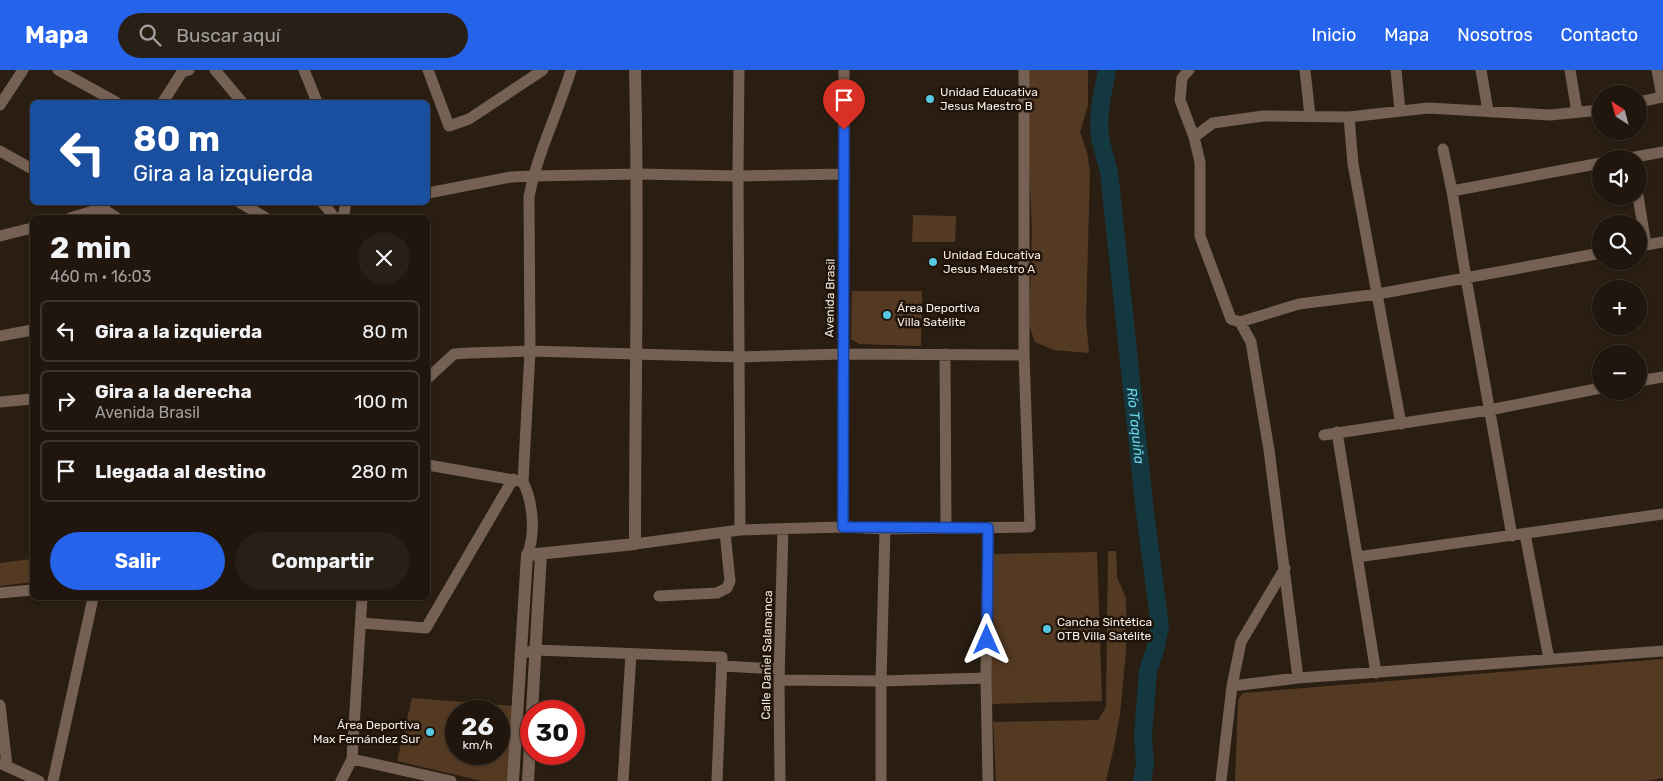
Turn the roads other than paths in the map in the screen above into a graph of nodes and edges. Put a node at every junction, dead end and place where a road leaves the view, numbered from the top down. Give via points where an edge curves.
1 (23, 70) edge
2 (58, 70) edge
3 (189, 70) edge
4 (215, 70) edge
5 (304, 70) edge
6 (428, 70) edge
7 (543, 70) edge
8 (570, 70) edge
9 (635, 70) edge
10 (739, 70) edge
11 (844, 70) edge
12 (1024, 70) edge
13 (1305, 70) edge
14 (1396, 70) edge
15 (1481, 70) edge
16 (1570, 70) edge
17 (1657, 70) edge
18 (1182, 73) edge
19 (1662, 97) edge
20 (112, 100) edge
21 (164, 100) edge
22 (240, 100) edge
23 (316, 100) edge
24 (1648, 100) edge
25 (0, 105) edge
26 (1400, 111) junction
27 (1488, 111) junction
28 (1592, 111) edge
29 (1577, 112) junction
30 (1310, 116) junction
31 (1349, 117) junction
32 (1194, 137) junction
33 (1442, 149) dead end
34 (0, 151) edge
35 (1663, 152) edge
36 (1647, 155) edge
37 (1592, 165) edge
38 (30, 168) edge
39 (638, 174) junction
40 (844, 174) junction
41 (533, 176) junction
42 (738, 176) junction
43 (1452, 191) junction
44 (430, 193) edge
45 (244, 205) edge
46 (324, 205) edge
47 (104, 209) edge
48 (81, 215) edge
49 (261, 215) edge
50 (333, 215) edge
51 (30, 228) edge
52 (0, 236) edge
53 (1663, 242) edge
54 (1647, 245) edge
55 (1592, 255) edge
56 (1466, 278) junction
57 (1378, 294) junction
58 (1240, 322) junction
59 (30, 330) edge
60 (0, 336) edge
61 (530, 351) junction
62 (635, 353) junction
63 (843, 354) junction
64 (946, 354) junction
65 (1024, 355) junction
66 (739, 357) junction
67 (430, 376) edge
68 (1663, 377) edge
69 (1647, 380) edge
70 (1592, 390) edge
71 (30, 399) edge
72 (0, 402) edge
73 (1489, 410) junction
74 (1401, 424) junction
75 (1337, 432) junction
76 (1324, 435) dead end
77 (430, 465) edge
78 (518, 480) junction
79 (1663, 514) edge
80 (843, 527) junction
81 (885, 528) junction
82 (946, 528) junction
83 (988, 528) junction
84 (783, 529) junction
85 (740, 530) junction
86 (725, 532) junction
87 (1525, 534) junction
88 (1512, 536) junction
89 (636, 544) junction
90 (541, 554) junction
91 (526, 555) junction
92 (1358, 557) junction
93 (1285, 568) junction
94 (30, 590) edge
95 (0, 593) edge
96 (659, 596) dead end
97 (93, 600) edge
98 (362, 600) edge
99 (361, 623) junction
100 (536, 650) junction
101 (1663, 651) edge
102 (520, 654) junction
103 (631, 654) junction
104 (1549, 660) junction
105 (722, 666) junction
106 (1376, 673) junction
107 (779, 674) junction
108 (986, 678) junction
109 (1298, 678) junction
110 (881, 681) junction
111 (1232, 686) junction
112 (533, 700) edge
113 (0, 705) edge
114 (352, 759) junction
115 (3, 764) edge
116 (529, 765) edge
117 (39, 781) edge
118 (53, 781) edge
119 (341, 781) edge
120 (451, 781) edge
121 (513, 781) edge
122 (528, 781) edge
123 (623, 781) edge
124 (717, 781) edge
125 (780, 781) edge
126 (882, 781) edge
127 (988, 781) edge
128 (1221, 781) edge

1 - 25 street
2 - 20 street
3 - 21 street via 182,72
4 - 22 street
5 - 23 street
6 - 7 street via 449,126 469,119
8 - 41 street
9 - 39 street
10 - 42 street
11 - 40 street, Avenida Brasil
12 - 65 street
13 - 30 street
14 - 26 street
15 - 27 street
16 - 29 street
17 - 19 street
18 - 32 street via 1180,100
19 - 24 street
26 - 27 street via 1428,108
26 - 31 street
27 - 29 street via 1550,115
28 - 29 street
30 - 31 street
30 - 32 street via 1263,116 1222,121 1213,123
31 - 57 street via 1352,164
32 - 58 street via 1200,162 1200,236 1231,318
33 - 43 street
34 - 38 street
35 - 36 street
37 - 43 street
39 - 41 street
39 - 42 street
39 - 62 street
40 - 42 street
40 - 63 street, Avenida Brasil
41 - 44 street
41 - 61 street via 529,197
42 - 66 street
43 - 56 street
45 - 49 street
46 - 50 street
47 - 48 street
51 - 52 street
53 - 54 street
55 - 56 street
56 - 57 street
56 - 73 street
57 - 58 street via 1298,304
57 - 74 street
58 - 93 street via 1251,342
59 - 60 street
61 - 62 street
61 - 67 street via 454,354
61 - 78 street
62 - 66 street
62 - 89 street
63 - 64 street
63 - 66 street
63 - 80 street, Avenida Brasil
64 - 65 street
64 - 82 street
65 - 83 street via 1030,527
66 - 85 street
68 - 69 street
70 - 73 street
71 - 72 street
73 - 74 street
73 - 88 street
74 - 75 street
75 - 76 street
75 - 92 street
77 - 78 street
78 - 91 street via 529,492 532,529 531,545
78 - 99 street via 426,628
79 - 87 street
80 - 81 street
80 - 84 street
81 - 82 street
81 - 110 street
82 - 83 street
83 - 108 street
84 - 85 street
84 - 107 street, Calle Daniel Salamanca
85 - 86 street
86 - 89 street
86 - 96 street via 730,582 727,588 717,593
87 - 88 street
87 - 104 street
88 - 92 street
89 - 90 street
90 - 91 street
90 - 100 street
91 - 102 street
92 - 106 street
93 - 109 street
93 - 111 street via 1241,642
94 - 95 street
97 - 118 street
98 - 99 street
99 - 114 street
100 - 102 street
100 - 103 street
100 - 112 street
101 - 104 street
102 - 121 street
103 - 105 street via 722,657
103 - 123 street
104 - 106 street
105 - 107 street
105 - 124 street
106 - 109 street
107 - 110 street
107 - 125 street, Calle Daniel Salamanca
108 - 110 street
108 - 127 street
109 - 111 street
110 - 126 street
111 - 128 street
113 - 115 street
114 - 119 street
114 - 120 street
115 - 117 street
116 - 122 street

